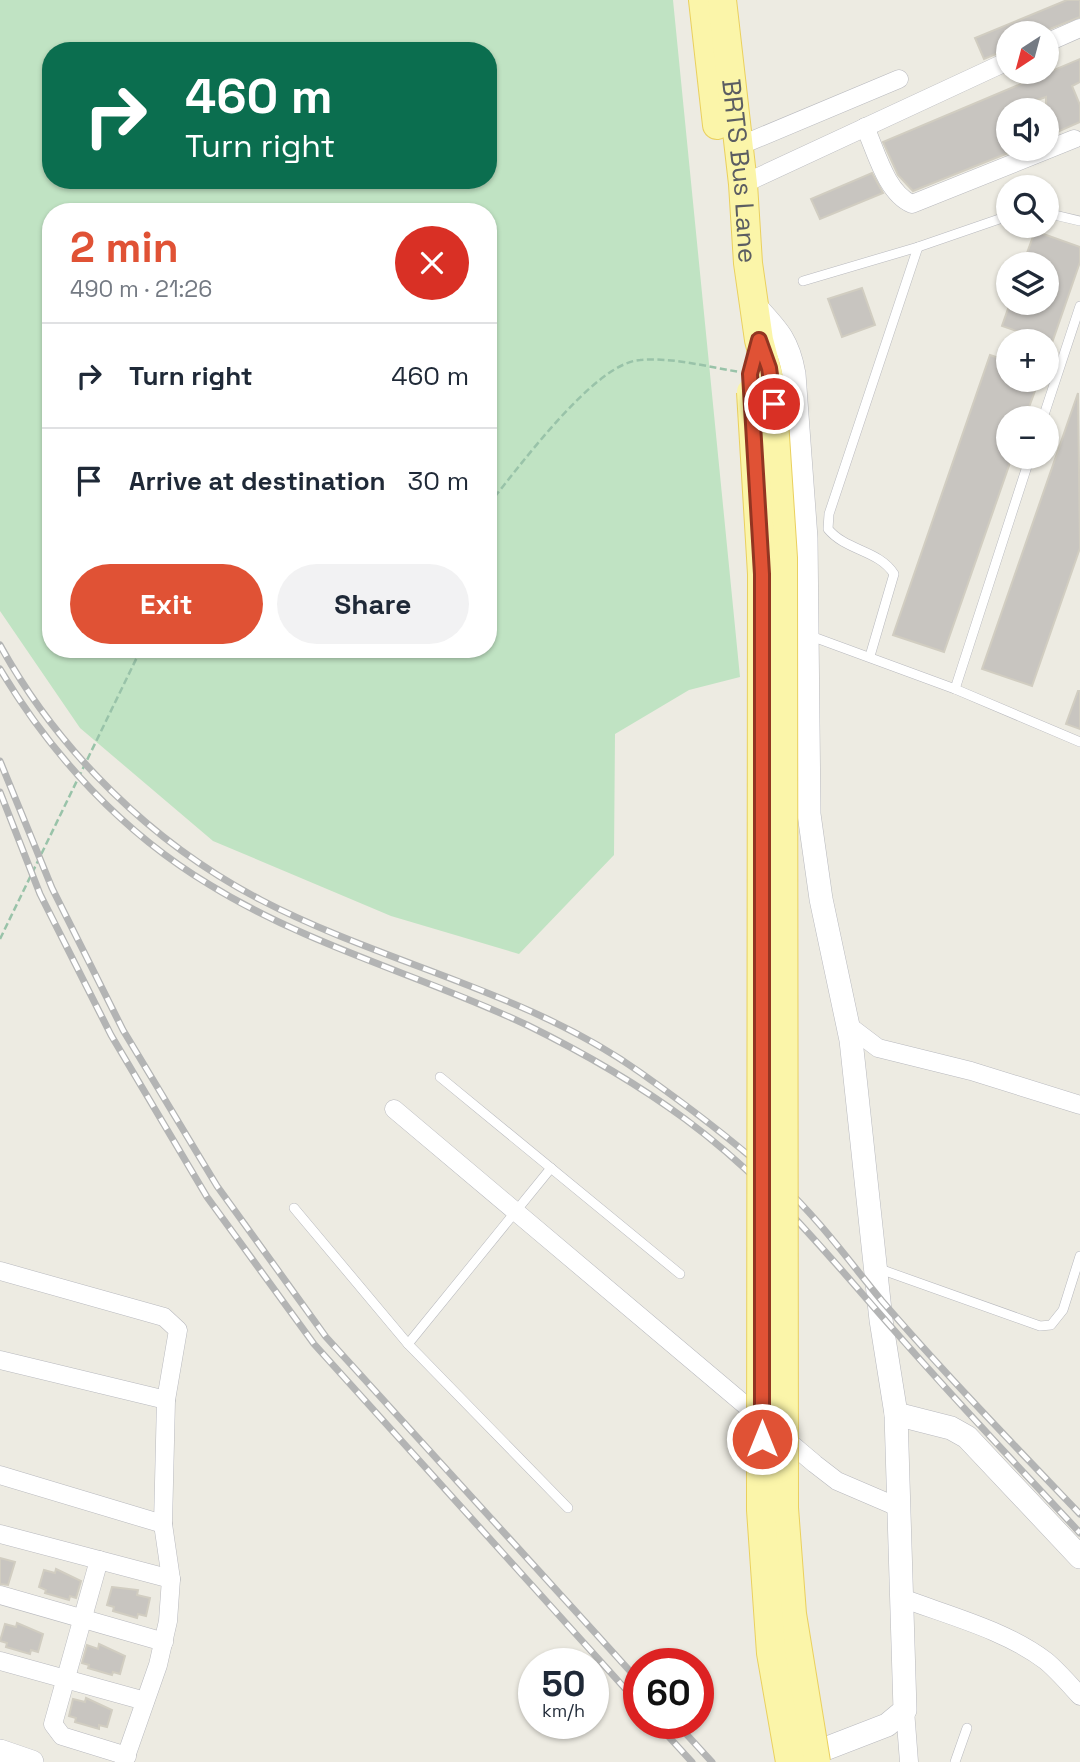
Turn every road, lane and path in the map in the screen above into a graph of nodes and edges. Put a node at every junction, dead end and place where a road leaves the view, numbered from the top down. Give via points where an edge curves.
1 (703, 0) edge
2 (722, 0) edge
3 (737, 0) edge
4 (1080, 28) edge
5 (1059, 37) edge
6 (996, 67) edge
7 (899, 79) dead end
8 (835, 107) junction
9 (865, 127) junction
10 (847, 136) junction
11 (1074, 138) dead end
12 (751, 141) junction
13 (754, 178) junction
14 (1059, 217) edge
15 (996, 220) edge
16 (1080, 221) edge
17 (918, 247) junction
18 (748, 263) junction
19 (803, 281) dead end
20 (754, 305) junction
21 (1080, 306) edge
22 (758, 385) junction
23 (1047, 406) edge
24 (1026, 469) edge
25 (497, 494) edge
26 (806, 634) junction
27 (870, 656) junction
28 (137, 658) edge
29 (955, 689) junction
30 (1080, 741) edge
31 (0, 939) edge
32 (849, 1026) junction
33 (878, 1048) junction
34 (853, 1064) junction
35 (440, 1077) dead end
36 (1080, 1105) edge
37 (394, 1109) dead end
38 (551, 1168) junction
39 (294, 1208) dead end
40 (516, 1210) junction
41 (1080, 1256) edge
42 (877, 1268) junction
43 (0, 1271) edge
44 (680, 1274) dead end
45 (408, 1344) junction
46 (0, 1360) edge
47 (166, 1400) junction
48 (896, 1413) junction
49 (0, 1475) edge
50 (568, 1508) dead end
51 (900, 1508) junction
52 (163, 1524) junction
53 (0, 1534) edge
54 (1080, 1557) edge
55 (99, 1560) junction
56 (171, 1579) junction
57 (0, 1595) edge
58 (902, 1598) junction
59 (83, 1618) junction
60 (164, 1642) junction
61 (0, 1661) edge
62 (65, 1678) junction
63 (1080, 1696) edge
64 (145, 1701) junction
65 (905, 1710) junction
66 (967, 1728) dead end
67 (0, 1751) edge
68 (125, 1759) edge
69 (32, 1762) edge
70 (790, 1762) edge
71 (816, 1762) edge
72 (909, 1762) edge
73 (955, 1762) edge

1 - 18 main road via 728,218
2 - 18 main road, BRTS Bus Lane
3 - 12 main road
4 - 5 street
6 - 9 street
7 - 8 street
8 - 10 street
8 - 12 street
9 - 10 street
9 - 11 street via 898,195 912,204
10 - 13 street
12 - 13 main road
13 - 18 main road via 758,216
14 - 16 lane
15 - 17 lane
17 - 19 lane
17 - 27 lane via 829,514 828,529 837,540 887,562 894,574
18 - 20 main road, BRTS Bus Lane
20 - 22 main road, BRTS Bus Lane
20 - 26 street via 783,336 794,374 806,526
21 - 23 lane
22 - 25 path via 658,360 618,365 598,379
22 - 70 main road, bridge via 761,1510 771,1653
22 - 71 main road, bridge via 783,558 784,1508 792,1614
24 - 29 lane
26 - 27 lane
26 - 32 street via 809,814 821,899
27 - 29 lane
28 - 31 path
29 - 30 lane
32 - 33 street
32 - 34 street
33 - 34 street
33 - 36 street
34 - 42 street
35 - 38 lane
37 - 40 street
38 - 40 lane
38 - 44 lane
39 - 45 lane
40 - 45 lane
40 - 51 street via 830,1475
41 - 42 lane via 1063,1310 1051,1325 1040,1326
42 - 48 street
43 - 47 street via 173,1323 179,1341
45 - 50 lane
46 - 47 street
47 - 52 street
48 - 51 street
48 - 54 street via 931,1421 967,1437
49 - 52 street
51 - 58 street
52 - 56 street
53 - 55 street
55 - 56 street
55 - 59 street
56 - 60 street
57 - 59 street
58 - 63 street via 1031,1651
58 - 65 street
59 - 60 street
59 - 62 street
60 - 64 street
61 - 62 street
62 - 64 street
62 - 68 street via 54,1716 56,1731
64 - 68 street
65 - 70 street via 887,1725
65 - 72 street
66 - 73 lane
67 - 69 street

